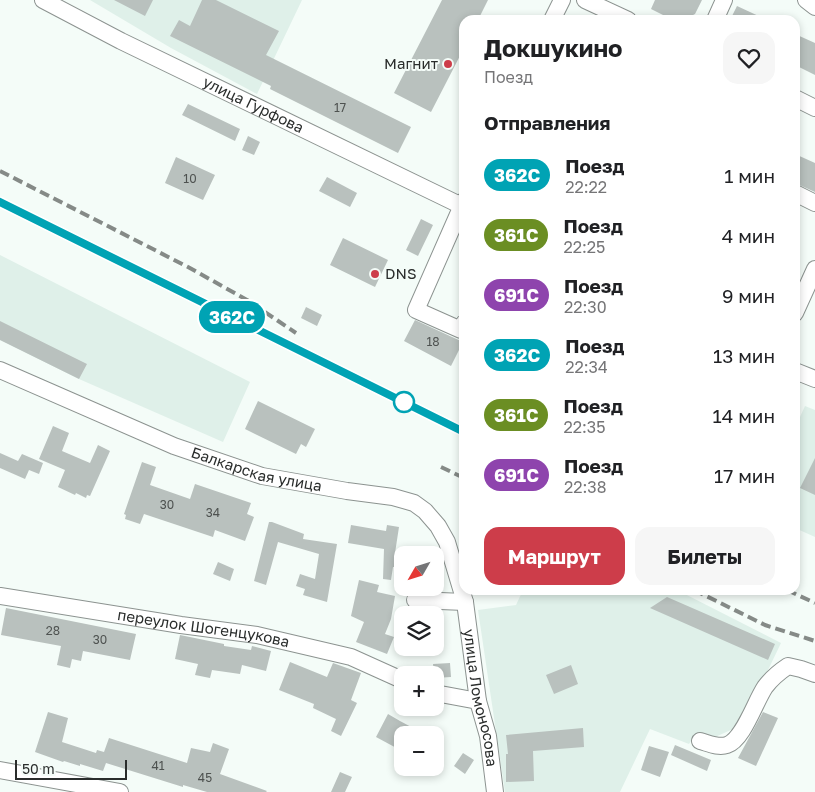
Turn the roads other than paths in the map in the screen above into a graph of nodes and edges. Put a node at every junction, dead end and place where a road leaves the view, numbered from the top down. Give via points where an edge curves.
1 (43, 0) edge
2 (562, 0) edge
3 (585, 0) edge
4 (724, 0) edge
5 (806, 0) edge
6 (815, 6) edge
7 (554, 15) edge
8 (617, 15) edge
9 (717, 15) edge
10 (800, 100) edge
11 (815, 108) edge
12 (800, 196) edge
13 (459, 203) edge
14 (815, 203) edge
15 (459, 214) edge
16 (815, 269) edge
17 (800, 302) edge
18 (459, 330) edge
19 (0, 370) edge
20 (800, 373) edge
21 (815, 380) edge
22 (459, 582) edge
23 (463, 595) edge
24 (0, 596) edge
25 (415, 600) dead end
26 (465, 602) junction
27 (815, 674) edge
28 (394, 676) edge
29 (444, 695) edge
30 (478, 701) junction
31 (700, 741) dead end
32 (0, 770) edge
33 (120, 792) edge
34 (495, 792) edge

1 - 13 street, улица Гурфова via 130,46
2 - 7 street
3 - 8 street
4 - 9 street
5 - 6 street
10 - 11 street
12 - 14 street
15 - 18 street via 416,310
16 - 17 street
19 - 22 street, Балкарская улица via 174,446 262,476 393,496 414,503 438,526 447,542
20 - 21 street
23 - 26 street, Балкарская улица
24 - 28 street, переулок Шогенцукова via 257,635 351,657
25 - 26 street
26 - 30 street, улица Ломоносова
27 - 31 street via 788,666 766,686 743,730 732,742 719,746
29 - 30 street
30 - 34 street, улица Ломоносова via 488,736
32 - 33 street

